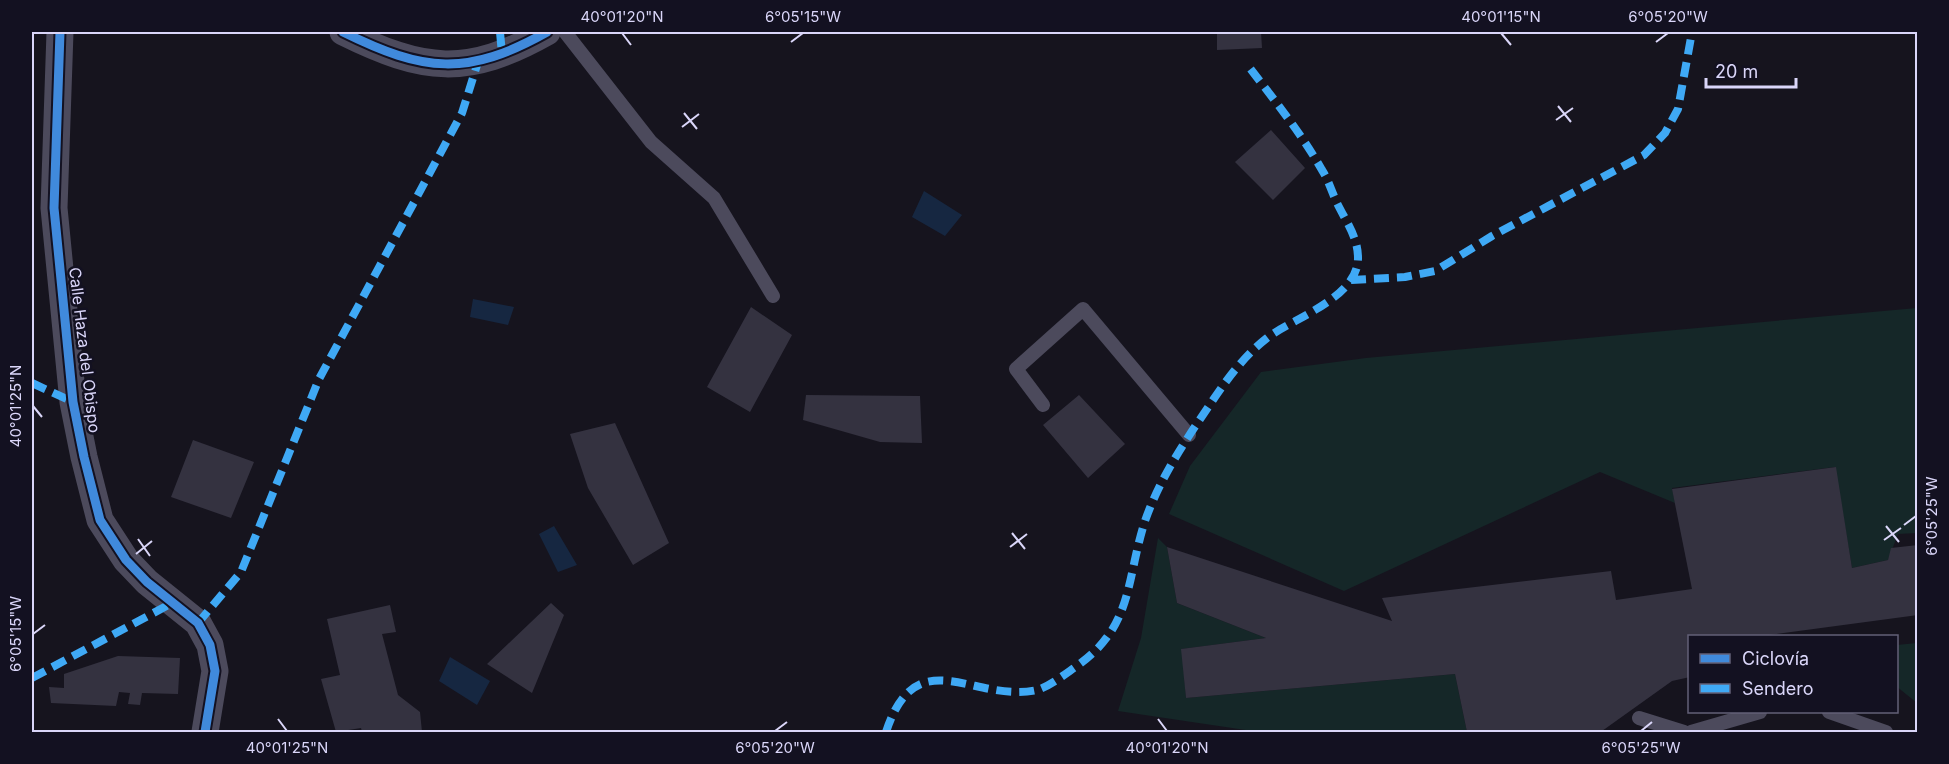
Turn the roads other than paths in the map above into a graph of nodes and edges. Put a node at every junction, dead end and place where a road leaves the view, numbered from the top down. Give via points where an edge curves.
1 (60, 32) edge
2 (343, 32) edge
3 (548, 32) edge
4 (566, 32) edge
5 (773, 296) dead end
6 (1043, 405) dead end
7 (1190, 435) dead end
8 (1753, 713) edge
9 (1834, 713) edge
10 (1639, 718) dead end
11 (205, 732) edge
12 (1684, 732) edge
13 (1691, 732) edge
14 (1886, 732) edge

1 - 11 street, Calle Haza del Obispo via 54,208 73,402 84,457 100,520 126,561 198,623 210,645 215,671
2 - 3 street via 412,60 453,65 478,63 513,51
4 - 5 lane via 651,142 714,198
6 - 7 lane via 1016,369 1083,309
8 - 13 lane
9 - 14 lane
10 - 12 lane

